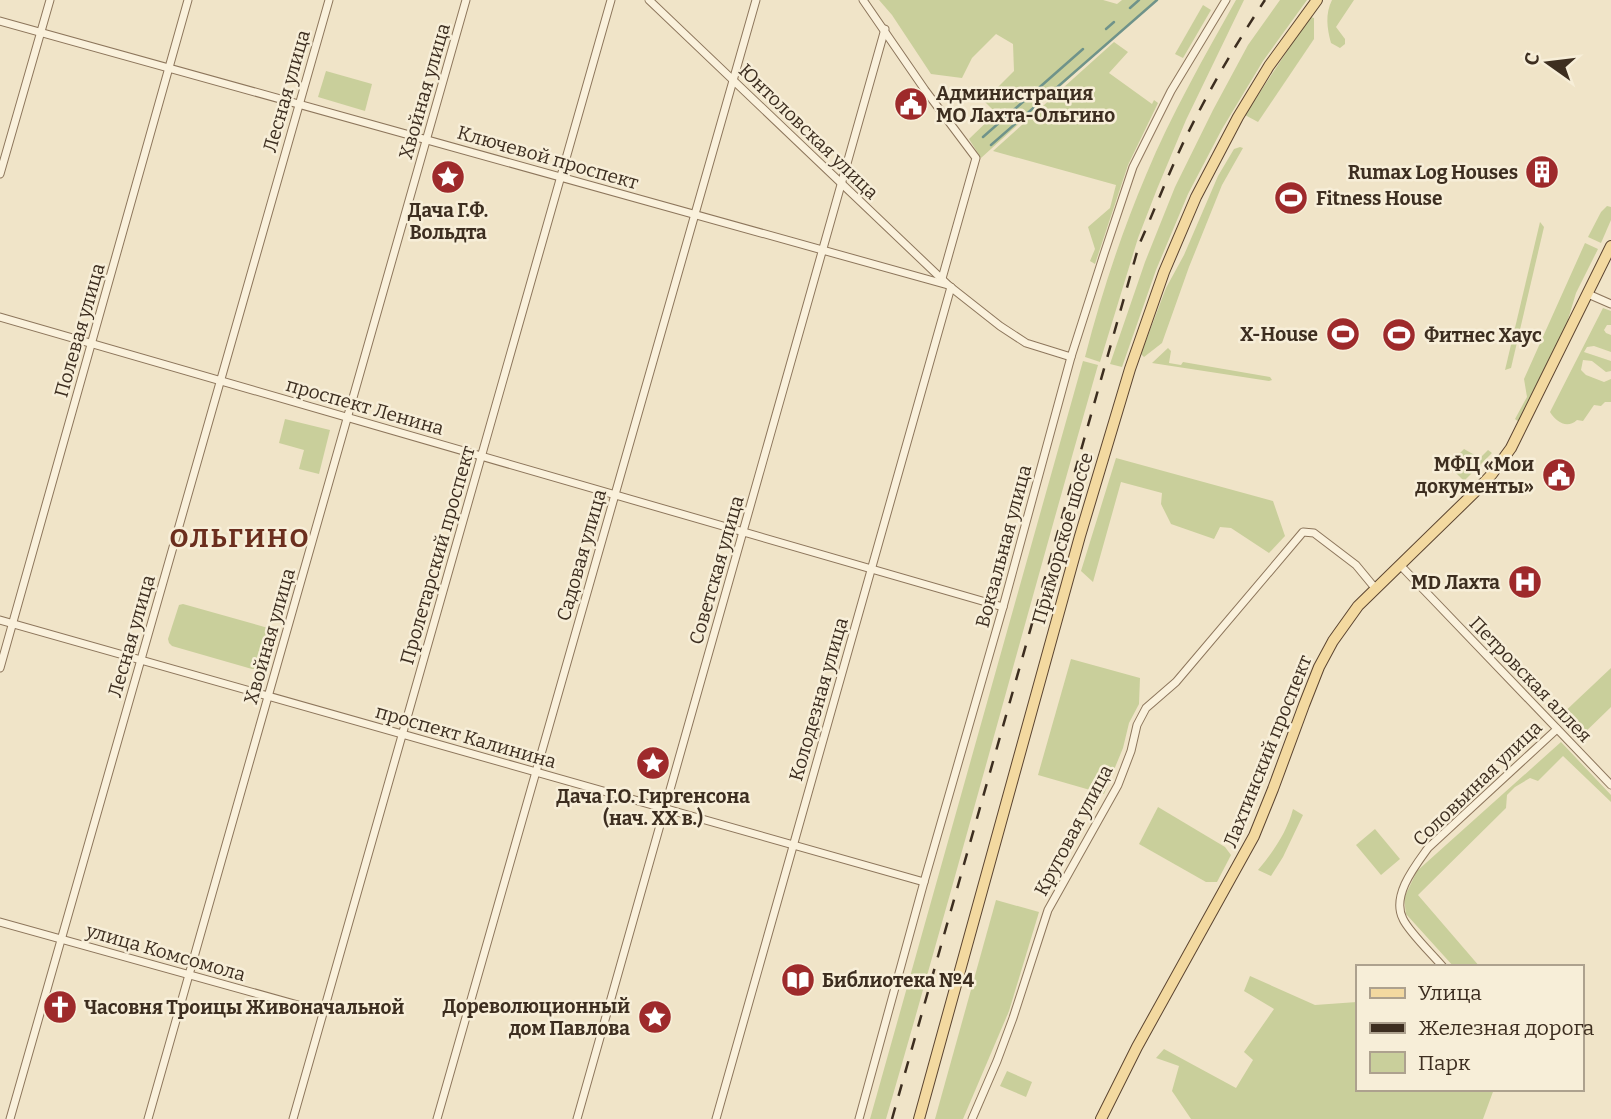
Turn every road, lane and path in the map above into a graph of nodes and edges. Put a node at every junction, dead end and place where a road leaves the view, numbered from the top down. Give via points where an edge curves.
1 (50, 0) edge
2 (188, 0) edge
3 (329, 0) edge
4 (466, 0) edge
5 (611, 0) edge
6 (649, 0) edge
7 (756, 0) edge
8 (863, 0) edge
9 (1226, 0) edge
10 (1317, 0) edge
11 (0, 21) edge
12 (885, 29) junction
13 (40, 33) junction
14 (169, 68) junction
15 (733, 80) junction
16 (299, 104) junction
17 (426, 140) junction
18 (0, 174) edge
19 (560, 177) junction
20 (841, 183) junction
21 (695, 215) junction
22 (1611, 246) edge
23 (822, 250) junction
24 (945, 284) junction
25 (1588, 294) junction
26 (1611, 304) edge
27 (0, 317) edge
28 (92, 344) junction
29 (1071, 358) junction
30 (220, 381) junction
31 (347, 418) junction
32 (481, 456) junction
33 (615, 495) junction
34 (743, 531) junction
35 (1400, 565) junction
36 (871, 569) junction
37 (1375, 588) junction
38 (1003, 607) junction
39 (0, 620) edge
40 (13, 624) junction
41 (141, 660) junction
42 (0, 668) edge
43 (268, 696) junction
44 (1557, 729) junction
45 (402, 734) junction
46 (536, 772) junction
47 (1611, 785) edge
48 (664, 808) junction
49 (793, 845) junction
50 (924, 882) junction
51 (0, 922) edge
52 (61, 939) junction
53 (1441, 965) edge
54 (189, 975) junction
55 (323, 1012) junction
56 (10, 1119) edge
57 (148, 1119) edge
58 (293, 1119) edge
59 (437, 1119) edge
60 (577, 1119) edge
61 (716, 1119) edge
62 (859, 1119) edge
63 (919, 1119) edge
64 (972, 1119) edge
65 (1101, 1119) edge

1 - 13 street
2 - 14 street, Полевая улица
3 - 16 street, Лесная улица
4 - 17 street, Хвойная улица
5 - 19 street, Пролетарский проспект
6 - 15 street, Юнтоловская улица
7 - 15 street, Садовая улица
8 - 12 street
9 - 29 street, Вокзальная улица via 1171,91 1133,167
10 - 63 main road, Приморское шоссе via 1238,117 1164,272 1080,536
11 - 13 street, Ключевой проспект
12 - 20 street, Советская улица
12 - 24 street, Колодезная улица via 976,158
13 - 14 street, Ключевой проспект
13 - 18 street
14 - 16 street, Ключевой проспект
14 - 28 street, Полевая улица
15 - 20 street, Юнтоловская улица
15 - 21 street, Садовая улица
16 - 17 street, Ключевой проспект
16 - 30 street, Лесная улица
17 - 19 street, Ключевой проспект
17 - 31 street, Хвойная улица
19 - 21 street, Ключевой проспект
19 - 32 street, Пролетарский проспект
20 - 23 street, Советская улица
20 - 24 street, Юнтоловская улица
21 - 23 street, Ключевой проспект
21 - 33 street, Садовая улица
22 - 25 main road, Лахтинский проспект
23 - 24 street, Ключевой проспект
23 - 34 street, Советская улица
24 - 29 street, Ключевой проспект via 1026,343
24 - 36 street, Колодезная улица
25 - 26 street
25 - 35 main road, Лахтинский проспект via 1511,448 1478,489
27 - 28 street, проспект Ленина
28 - 30 street, проспект Ленина
28 - 40 street, Полевая улица
29 - 38 street, Вокзальная улица
30 - 31 street, проспект Ленина
30 - 41 street, Лесная улица
31 - 32 street, проспект Ленина
31 - 43 street, Хвойная улица
32 - 33 street, проспект Ленина
32 - 45 street, Пролетарский проспект
33 - 34 street, проспект Ленина
33 - 46 street, Садовая улица
34 - 36 street, проспект Ленина
34 - 48 street, Советская улица
35 - 37 main road, Лахтинский проспект
35 - 44 street, Петровская аллея
36 - 38 street, проспект Ленина
36 - 49 street, Колодезная улица
37 - 64 street, Круговая улица via 1356,565 1314,533 1303,531 1176,682 1146,708 1113,794 1048,910 1011,1025
37 - 65 main road, Лахтинский проспект via 1348,619 1319,667 1254,836
38 - 50 street, Вокзальная улица
39 - 40 street, проспект Калинина
40 - 41 street, проспект Калинина
40 - 42 street, Полевая улица
41 - 43 street, проспект Калинина
41 - 52 street, Лесная улица
43 - 45 street, проспект Калинина
43 - 54 street, Хвойная улица
44 - 47 street, Петровская аллея
44 - 53 street, Соловьиная улица via 1428,848 1414,867 1401,894 1403,921
45 - 46 street, проспект Калинина
45 - 55 street, Пролетарский проспект
46 - 48 street, проспект Калинина
46 - 59 street, Садовая улица
48 - 49 street, проспект Калинина
48 - 60 street, Советская улица
49 - 50 street, проспект Калинина
49 - 61 street, Колодезная улица
50 - 62 street, Вокзальная улица
51 - 52 street, улица Комсомола
52 - 54 street, улица Комсомола
52 - 56 street, Лесная улица
54 - 55 street, улица Комсомола
54 - 57 street, Хвойная улица
55 - 58 street, Пролетарский проспект

